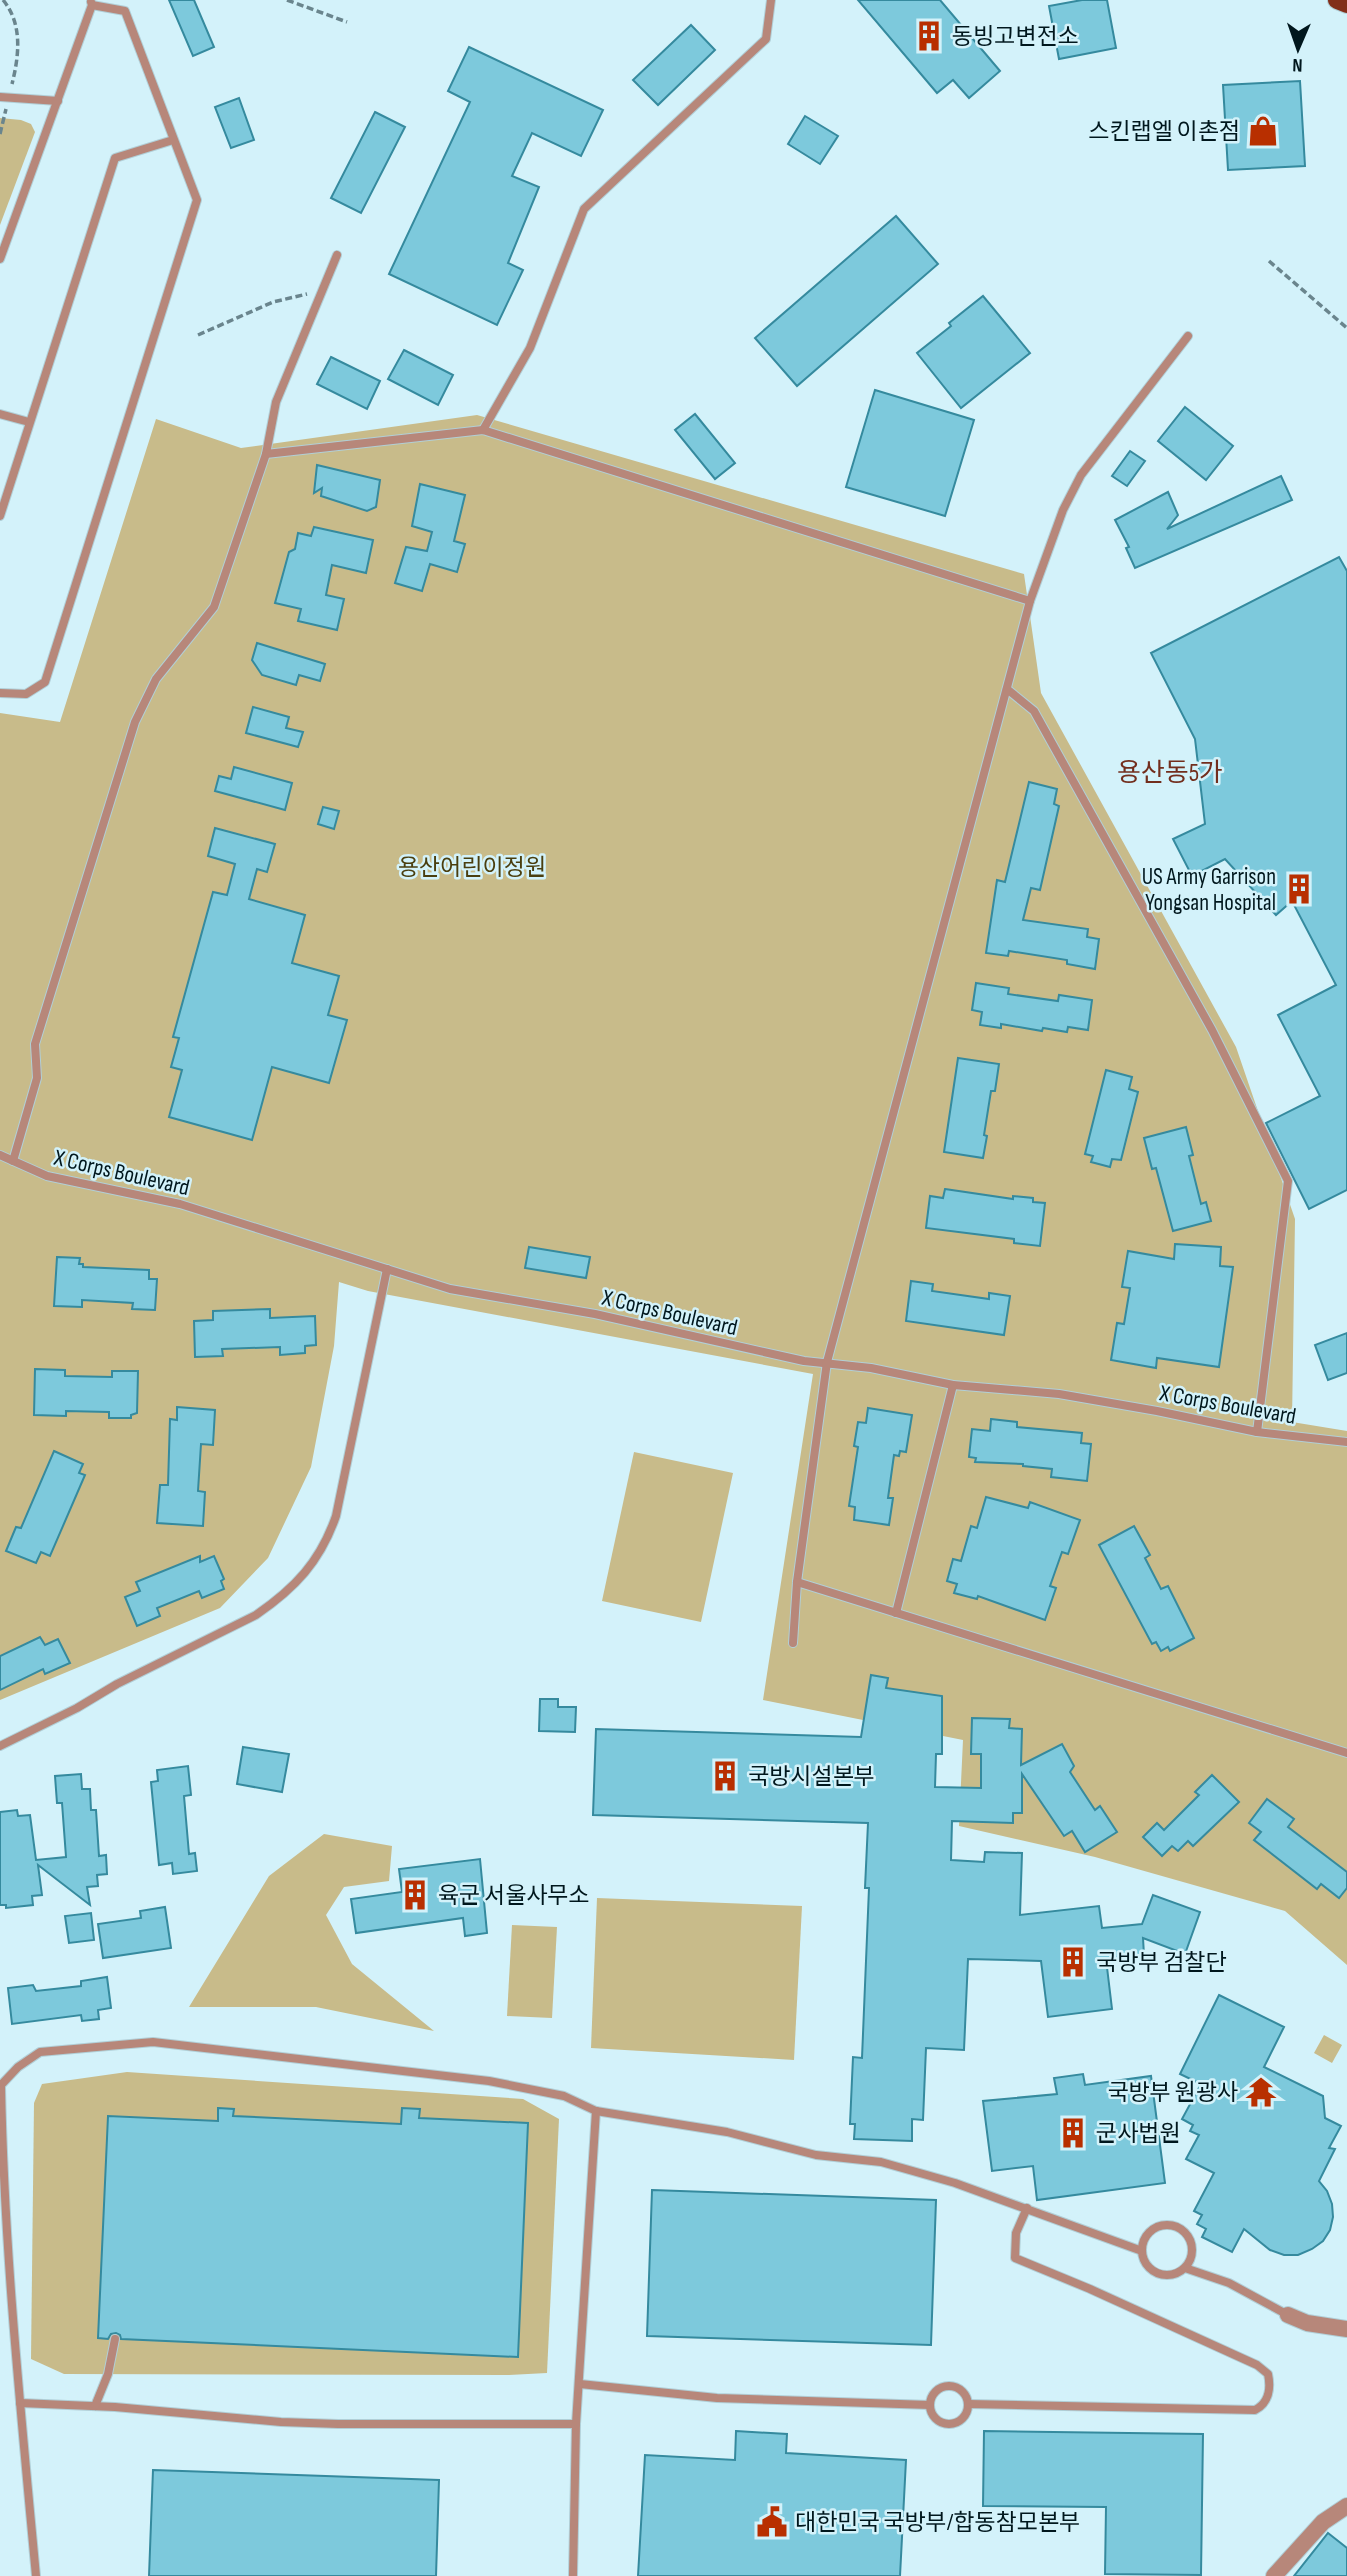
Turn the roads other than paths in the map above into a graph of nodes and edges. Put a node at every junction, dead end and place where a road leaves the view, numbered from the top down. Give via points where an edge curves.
1 (771, 0) edge
2 (1337, 0) edge
3 (91, 2) edge
4 (1347, 4) edge
5 (4, 97) edge
6 (58, 101) junction
7 (173, 139) junction
8 (337, 255) dead end
9 (0, 259) edge
10 (1188, 336) dead end
11 (0, 414) edge
12 (30, 422) junction
13 (483, 430) junction
14 (266, 454) junction
15 (0, 516) edge
16 (1030, 601) junction
17 (1007, 689) junction
18 (0, 693) edge
19 (0, 1155) edge
20 (13, 1161) junction
21 (387, 1269) junction
22 (827, 1362) junction
23 (953, 1385) junction
24 (1257, 1432) junction
25 (1347, 1443) edge
26 (797, 1582) junction
27 (896, 1613) junction
28 (793, 1643) dead end
29 (0, 1746) edge
30 (1347, 1753) edge
31 (596, 2111) junction
32 (1027, 2208) junction
33 (1142, 2251) junction
34 (1185, 2268) junction
35 (1288, 2315) joint
36 (1347, 2329) edge
37 (115, 2339) dead end
38 (580, 2384) junction
39 (20, 2403) junction
40 (968, 2404) junction
41 (930, 2405) junction
42 (95, 2406) junction
43 (576, 2424) junction
44 (1347, 2506) edge
45 (37, 2576) edge
46 (573, 2576) edge
47 (1274, 2576) edge

1 - 13 lane via 766,39 584,209 530,348
2 - 4 main road
3 - 6 lane
3 - 7 lane via 125,11
5 - 6 lane
6 - 9 lane
7 - 12 lane via 115,158
7 - 18 lane via 197,200 189,226 45,682 26,694
8 - 14 lane via 276,402
10 - 16 lane via 1081,475 1063,510
11 - 12 lane
12 - 15 lane
13 - 14 lane
13 - 16 lane
14 - 20 lane via 214,607 156,679 135,722 35,1044 37,1078
16 - 17 lane
17 - 22 lane
17 - 24 lane via 1034,711 1212,1030 1288,1181
19 - 20 lane, X Corps Boulevard
20 - 21 lane, X Corps Boulevard via 47,1176 180,1204
21 - 22 lane, X Corps Boulevard via 450,1289 596,1314 780,1357
21 - 29 lane via 336,1516 307,1573 256,1615
22 - 23 lane, X Corps Boulevard
22 - 26 lane
23 - 24 lane, X Corps Boulevard via 1059,1394
23 - 27 lane
24 - 25 lane, X Corps Boulevard
26 - 27 lane
26 - 28 lane
27 - 30 lane
31 - 32 lane via 727,2132 816,2155 881,2162
31 - 38 lane
31 - 39 lane via 564,2096 489,2081 164,2043 40,2052 1,2085 3,2179
32 - 33 lane
32 - 40 lane via 1016,2233 1015,2258 1257,2365 1268,2374 1267,2397 1255,2410
33 - 34 lane via 1145,2263 1157,2274 1173,2275
33 - 34 lane via 1149,2232 1172,2226 1191,2242 1191,2259
34 - 35 lane via 1228,2283
35 - 36 street
37 - 42 lane
38 - 41 lane via 717,2398
38 - 43 lane
39 - 42 lane
39 - 45 lane
40 - 41 lane via 963,2393 947,2386 936,2390
40 - 41 lane via 961,2420 949,2424 936,2420
42 - 43 lane via 338,2424
43 - 46 lane
44 - 47 street via 1323,2522

